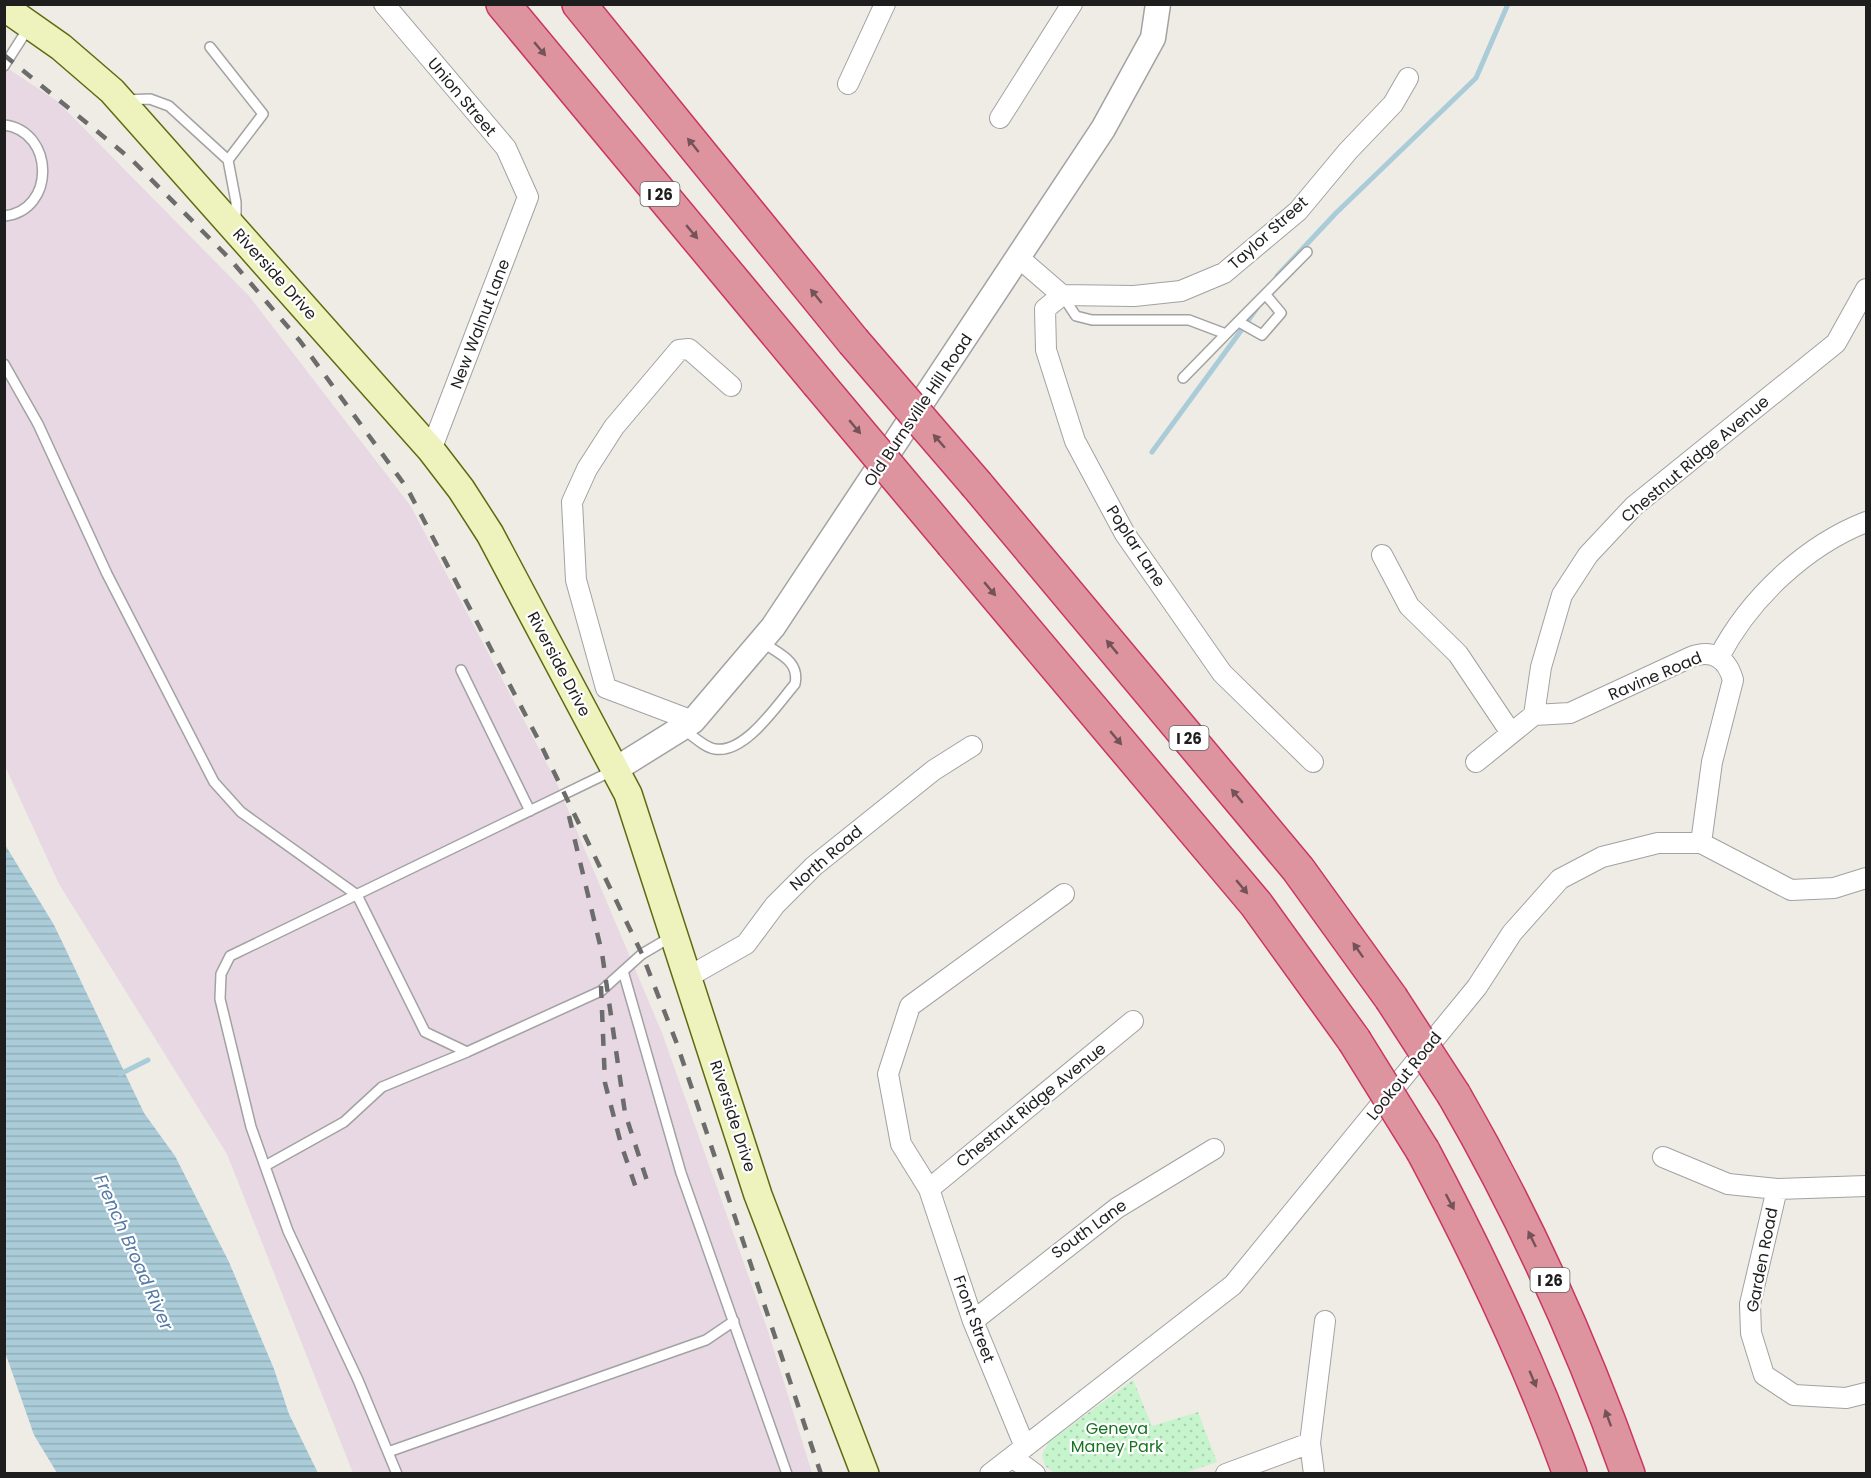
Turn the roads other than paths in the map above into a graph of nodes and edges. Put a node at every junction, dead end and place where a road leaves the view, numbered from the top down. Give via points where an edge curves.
1 (384, 4) edge
2 (503, 4) edge
3 (579, 4) edge
4 (885, 4) edge
5 (1072, 4) edge
6 (1158, 4) edge
7 (4, 7) edge
8 (30, 25) junction
9 (210, 47) dead end
10 (4, 66) edge
11 (1408, 78) dead end
12 (848, 84) dead end
13 (120, 100) junction
14 (1000, 118) dead end
15 (4, 125) edge
16 (228, 160) junction
17 (528, 198) joint
18 (4, 216) edge
19 (236, 230) junction
20 (1307, 252) dead end
21 (1019, 258) junction
22 (1866, 289) edge
23 (1062, 295) junction
24 (1266, 295) junction
25 (1239, 322) junction
26 (1226, 334) junction
27 (4, 364) edge
28 (1183, 378) dead end
29 (731, 386) dead end
30 (431, 450) junction
31 (1866, 522) edge
32 (1382, 555) dead end
33 (761, 642) junction
34 (1719, 657) junction
35 (461, 670) dead end
36 (1534, 715) junction
37 (687, 724) junction
38 (1511, 733) junction
39 (972, 746) dead end
40 (1313, 762) dead end
41 (1476, 762) dead end
42 (616, 770) junction
43 (530, 812) junction
44 (1701, 843) junction
45 (1866, 878) edge
46 (1064, 894) dead end
47 (357, 895) junction
48 (675, 935) junction
49 (623, 971) junction
50 (688, 977) junction
51 (1133, 1022) dead end
52 (467, 1052) junction
53 (1214, 1149) dead end
54 (1663, 1157) dead end
55 (265, 1167) junction
56 (1866, 1186) edge
57 (929, 1189) junction
58 (1777, 1189) junction
59 (973, 1320) junction
60 (734, 1321) junction
61 (1325, 1321) dead end
62 (1866, 1393) edge
63 (1310, 1443) junction
64 (388, 1452) junction
65 (1019, 1452) junction
66 (397, 1473) edge
67 (787, 1473) edge
68 (865, 1473) edge
69 (990, 1473) edge
70 (1035, 1473) edge
71 (1226, 1473) edge
72 (1314, 1473) edge
73 (1570, 1473) edge
74 (1628, 1473) edge

1 - 17 street, Union Street via 506,148
2 -> 73 highway, I 26, bridge via 1256,904 1354,1040 1423,1151 1479,1257
74 -> 3 highway, I 26, bridge via 1597,1386 1493,1164 1391,998 1298,869 853,341
4 - 12 street
5 - 14 street
6 - 21 street, Old Burnsville Hill Road via 1154,39 1103,129
7 - 8 main road, Riverside Drive
8 - 10 lane
8 - 13 main road, Riverside Drive
9 - 16 lane via 263,114
11 - 23 street, Taylor Street via 1393,104 1298,211 1224,273 1181,291 1134,296
13 - 16 lane via 150,99 169,106
13 - 19 main road, Riverside Drive
15 - 18 lane via 27,134 44,163 43,180 36,196 25,208
16 - 19 lane via 236,202
17 - 30 street, New Walnut Lane
19 - 30 main road, Riverside Drive
20 - 24 lane
21 - 23 street
21 - 33 street, Old Burnsville Hill Road
22 - 36 street, Chestnut Ridge Avenue via 1836,343 1634,507 1588,555 1562,595 1541,667
23 - 26 lane via 1077,316 1092,320 1189,320
23 - 40 street, Poplar Lane via 1045,309 1046,350 1075,441 1125,534 1222,673
24 - 25 lane
24 - 25 lane via 1281,313 1262,335
25 - 26 lane
26 - 28 lane
27 - 47 lane via 38,424 107,574 214,782 241,812
29 - 37 street via 689,349 679,350 614,427 587,469 572,502 576,580 606,688
30 - 42 main road, Riverside Drive via 490,534
31 - 34 street, Ravine Road via 1805,557 1752,608
32 - 38 street via 1408,606 1458,654
33 - 37 street, Old Burnsville Hill Road
33 - 37 lane via 794,664 798,672 795,684 742,743 730,749 713,749
34 - 36 street, Ravine Road via 1704,653 1690,657 1570,713
34 - 44 street via 1733,680 1712,762
35 - 43 lane
36 - 38 street
37 - 42 street, Old Burnsville Hill Road
38 - 41 street
39 - 50 street, North Road via 934,770 814,866 775,905 746,944
42 - 43 lane
42 - 48 main road, Riverside Drive via 639,821
43 - 47 lane
44 - 45 street, Lookout Road via 1791,890 1834,888
44 - 65 street, Lookout Road via 1639,847 1602,858 1560,879 1512,933 1477,987 1233,1285
46 - 57 street via 910,1006 888,1074 901,1144
47 - 52 lane via 425,1032
47 - 55 lane via 230,956 220,974 220,999 251,1127
48 - 49 lane via 642,954
48 - 50 main road, Riverside Drive
49 - 52 lane via 601,991
49 - 60 lane via 681,1173
50 - 68 main road, Riverside Drive via 758,1195
51 - 57 street, Chestnut Ridge Avenue
52 - 55 lane via 382,1087 344,1122
53 - 59 street, South Lane via 1117,1208
54 - 58 street, Garden Road via 1728,1184
55 - 64 lane via 288,1231
56 - 58 street
57 - 59 street, Front Street
58 - 62 street, Garden Road via 1750,1304 1750,1333 1764,1375 1794,1395 1846,1398
59 - 65 street, Front Street
60 - 64 lane via 706,1340
60 - 67 lane
61 - 63 street
63 - 71 street
63 - 72 street
64 - 66 lane
65 - 69 street, Lookout Road
65 - 70 street

